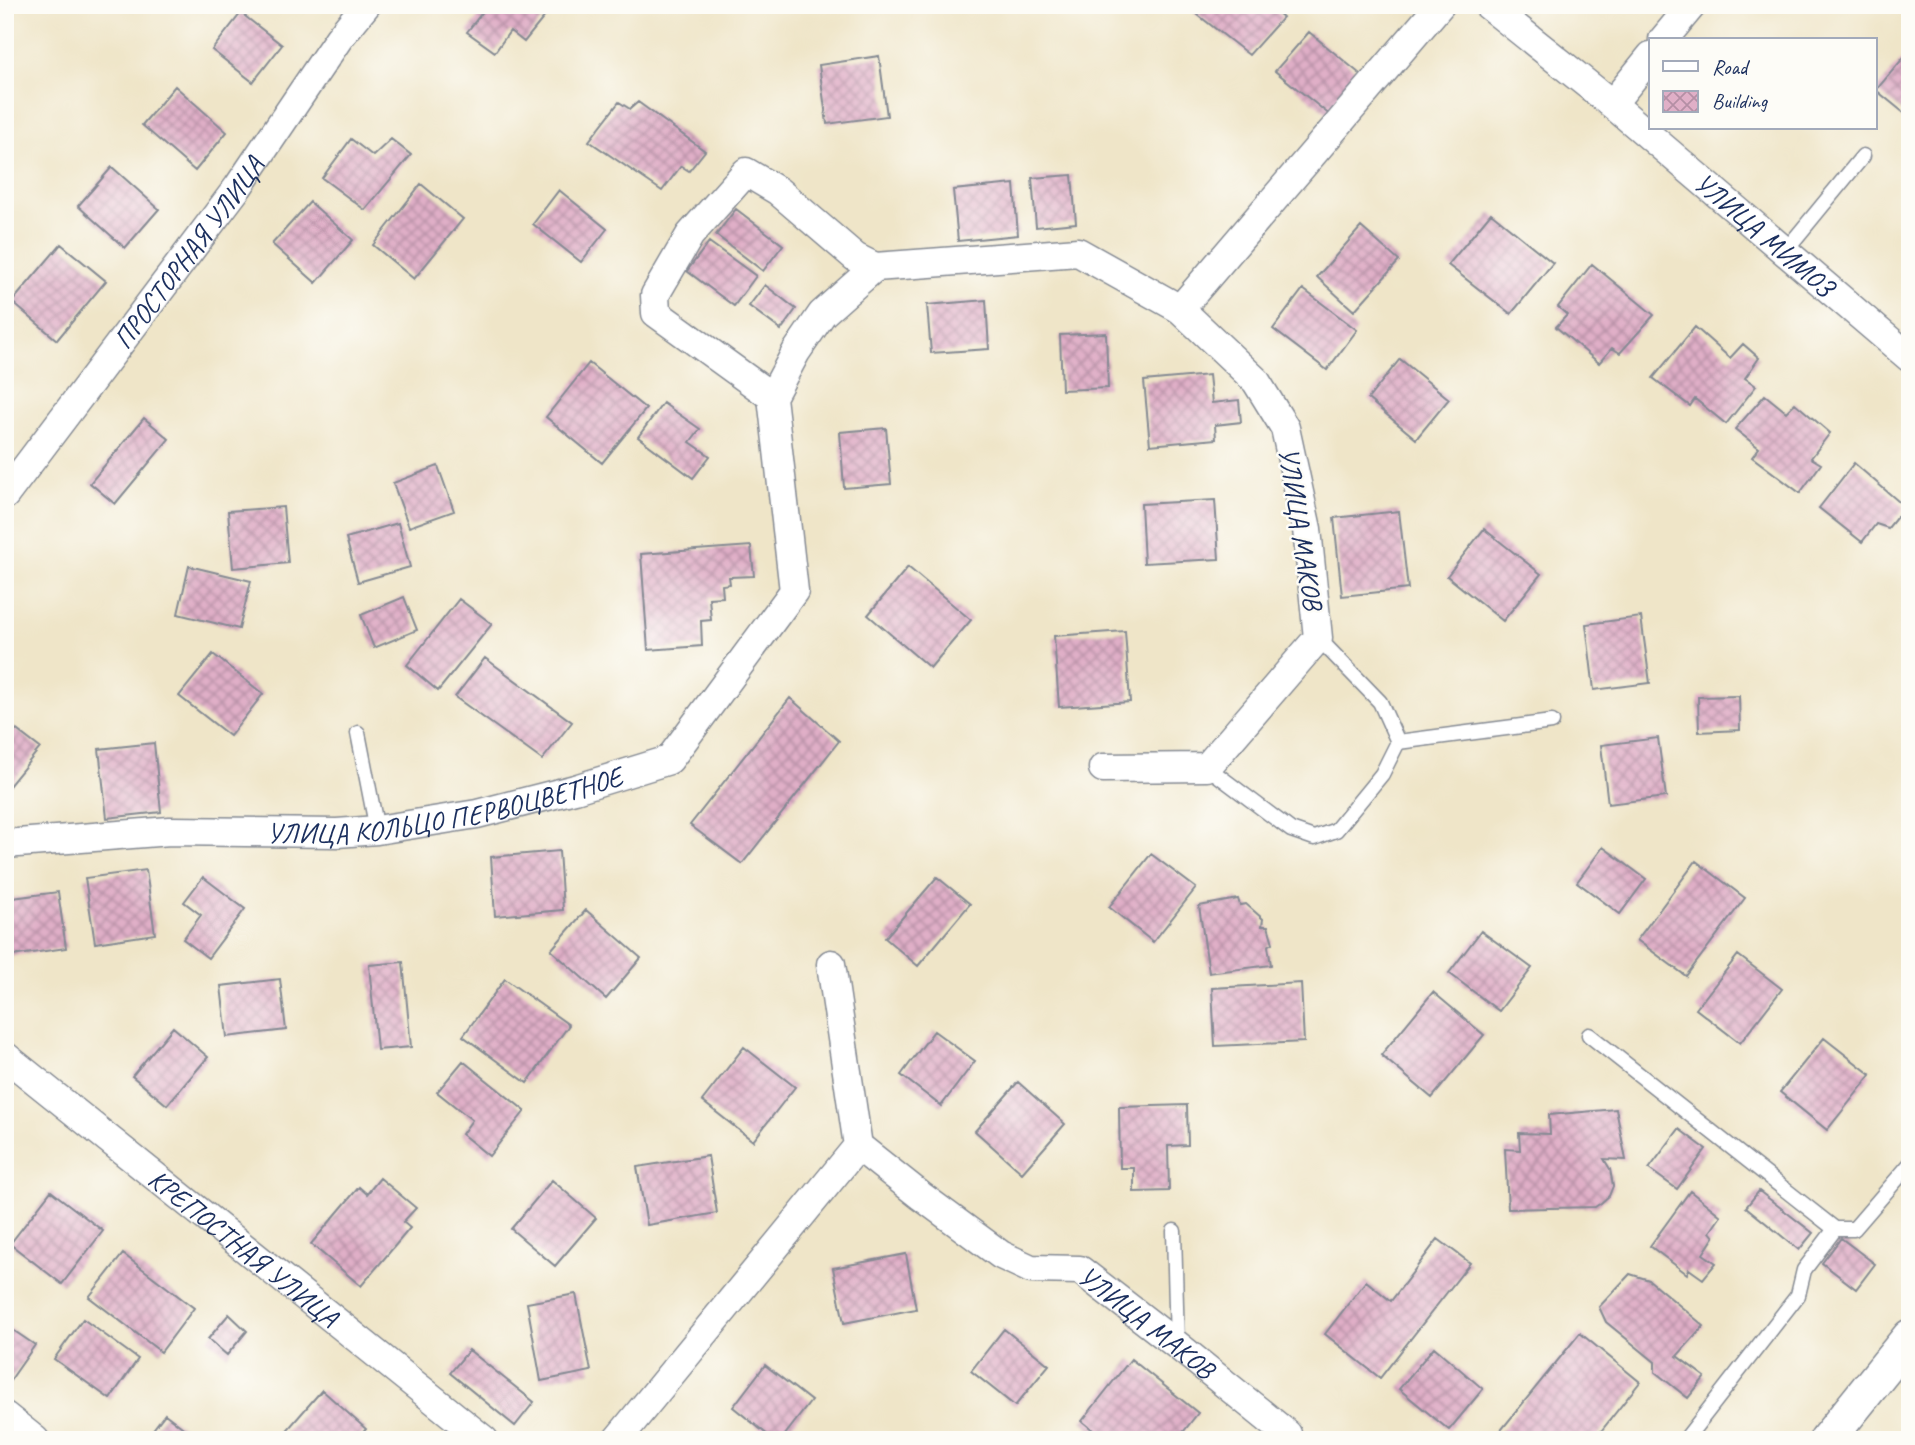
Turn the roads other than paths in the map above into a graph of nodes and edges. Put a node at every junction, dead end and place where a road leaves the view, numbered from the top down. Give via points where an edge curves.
1 (366, 5) edge
2 (1440, 5) edge
3 (1488, 5) edge
4 (1692, 5) edge
5 (1665, 38) edge
6 (1649, 58) edge
7 (1612, 104) junction
8 (1863, 156) dead end
9 (1784, 251) junction
10 (875, 267) junction
11 (1180, 309) junction
12 (1910, 358) edge
13 (772, 397) junction
14 (5, 495) edge
15 (1318, 638) junction
16 (1552, 722) dead end
17 (358, 733) dead end
18 (1398, 741) junction
19 (1208, 767) junction
20 (1102, 768) dead end
21 (377, 830) junction
22 (5, 844) edge
23 (831, 964) dead end
24 (1589, 1035) dead end
25 (5, 1056) edge
26 (858, 1146) junction
27 (1910, 1164) edge
28 (1835, 1230) junction
29 (1174, 1231) dead end
30 (1910, 1337) edge
31 (1177, 1345) junction
32 (5, 1416) edge
33 (1287, 1438) edge
34 (35, 1440) edge
35 (484, 1440) edge
36 (617, 1440) edge
37 (1685, 1440) edge
38 (1828, 1440) edge

1 - 14 street, ПРОСТОРНАЯ УЛИЦА via 238,187
2 - 11 street
3 - 7 street, УЛИЦА МИМОЗ
4 - 5 street
6 - 7 street
7 - 9 street, УЛИЦА МИМОЗ
8 - 9 lane
9 - 12 street, УЛИЦА МИМОЗ
10 - 11 street, УЛИЦА МАКОВ via 1079,252
10 - 13 street via 822,314
10 - 13 street via 855,257 778,191 746,172 690,235 655,295 656,313
11 - 15 street, УЛИЦА МАКОВ via 1256,381 1285,428 1307,529
13 - 21 street, УЛИЦА КОЛЬЦО ПЕРВОЦВЕТНОЕ via 794,591 669,760 477,814
15 - 18 lane via 1380,702
15 - 19 street, УЛИЦА МАКОВ
16 - 18 lane
17 - 21 lane
18 - 19 lane via 1382,774 1336,831 1314,838 1291,831
19 - 20 street
21 - 22 street, УЛИЦА КОЛЬЦО ПЕРВОЦВЕТНОЕ via 170,831
23 - 26 street
24 - 28 lane
25 - 35 street, КРЕПОСТНАЯ УЛИЦА
26 - 31 street, УЛИЦА МАКОВ via 1001,1255 1031,1269 1080,1270
26 - 36 street
27 - 28 lane via 1854,1229
28 - 37 lane via 1804,1270 1798,1295
29 - 31 lane
30 - 38 street
31 - 33 street, УЛИЦА МАКОВ
32 - 34 street

